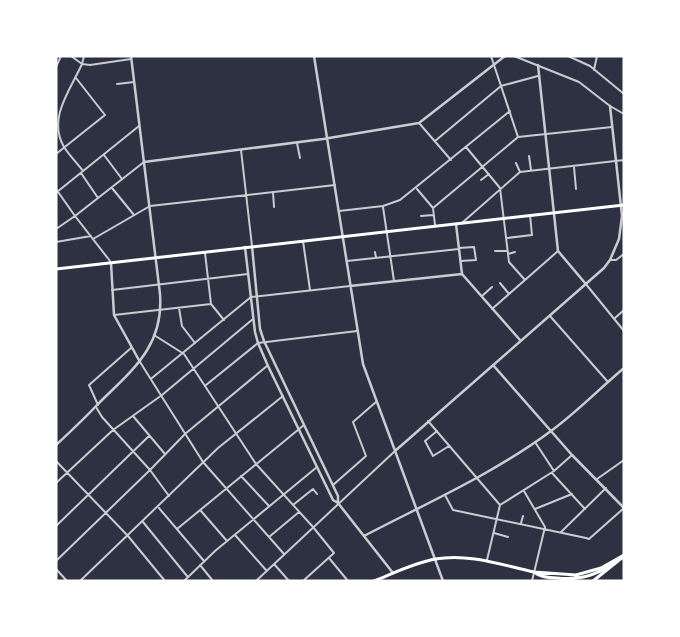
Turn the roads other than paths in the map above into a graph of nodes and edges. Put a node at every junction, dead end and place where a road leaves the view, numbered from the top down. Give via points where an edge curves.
1 (61, 56) edge
2 (71, 56) edge
3 (84, 56) edge
4 (117, 56) edge
5 (314, 56) edge
6 (491, 56) edge
7 (505, 56) edge
8 (514, 56) edge
9 (568, 56) edge
10 (597, 56) edge
11 (573, 57) edge
12 (131, 58) edge
13 (117, 61) junction
14 (82, 64) junction
15 (494, 65) junction
16 (538, 65) junction
17 (56, 66) edge
18 (594, 70) junction
19 (538, 76) junction
20 (76, 78) junction
21 (134, 82) junction
22 (117, 84) dead end
23 (501, 86) junction
24 (624, 94) edge
25 (610, 106) junction
26 (510, 111) junction
27 (624, 114) edge
28 (419, 123) junction
29 (139, 126) junction
30 (612, 127) junction
31 (545, 134) junction
32 (518, 137) junction
33 (327, 138) junction
34 (435, 141) junction
35 (297, 142) junction
36 (64, 147) junction
37 (466, 147) junction
38 (241, 150) junction
39 (56, 154) edge
40 (104, 155) junction
41 (529, 156) dead end
42 (300, 158) dead end
43 (451, 160) junction
44 (624, 160) edge
45 (616, 161) junction
46 (144, 162) junction
47 (94, 163) junction
48 (516, 163) dead end
49 (574, 166) junction
50 (483, 167) junction
51 (97, 168) dead end
52 (549, 168) junction
53 (472, 170) dead end
54 (531, 170) junction
55 (82, 172) junction
56 (520, 172) junction
57 (475, 174) junction
58 (489, 174) junction
59 (122, 179) junction
60 (482, 180) dead end
61 (334, 185) junction
62 (112, 188) junction
63 (500, 188) junction
64 (417, 189) junction
65 (576, 189) dead end
66 (57, 191) edge
67 (273, 192) junction
68 (246, 195) junction
69 (98, 198) junction
70 (622, 205) edge
71 (150, 206) junction
72 (274, 206) dead end
73 (383, 206) junction
74 (433, 208) junction
75 (338, 211) junction
76 (554, 213) junction
77 (134, 215) junction
78 (434, 215) junction
79 (530, 215) junction
80 (75, 216) junction
81 (420, 216) dead end
82 (504, 218) junction
83 (462, 223) junction
84 (456, 224) junction
85 (435, 226) junction
86 (56, 229) edge
87 (386, 231) junction
88 (343, 236) junction
89 (92, 238) junction
90 (506, 238) junction
91 (304, 240) junction
92 (56, 242) edge
93 (252, 246) junction
94 (245, 247) junction
95 (459, 249) junction
96 (205, 251) junction
97 (495, 251) dead end
98 (558, 251) junction
99 (375, 252) dead end
100 (515, 252) dead end
101 (508, 253) junction
102 (624, 254) edge
103 (156, 256) junction
104 (390, 257) junction
105 (376, 258) junction
106 (610, 260) junction
107 (110, 261) junction
108 (347, 261) junction
109 (460, 261) junction
110 (56, 269) edge
111 (248, 274) junction
112 (462, 274) junction
113 (208, 279) junction
114 (525, 280) junction
115 (394, 281) junction
116 (500, 283) dead end
117 (585, 283) junction
118 (159, 284) junction
119 (350, 286) junction
120 (492, 287) dead end
121 (112, 290) junction
122 (310, 290) junction
123 (509, 294) junction
124 (256, 296) junction
125 (482, 296) junction
126 (251, 297) junction
127 (211, 304) junction
128 (179, 308) junction
129 (492, 309) junction
130 (160, 310) junction
131 (624, 310) edge
132 (114, 315) junction
133 (549, 315) junction
134 (615, 318) junction
135 (253, 319) junction
136 (224, 320) junction
137 (357, 331) junction
138 (624, 331) edge
139 (154, 335) junction
140 (520, 340) junction
141 (264, 341) junction
142 (258, 343) junction
143 (196, 344) junction
144 (131, 348) junction
145 (184, 354) junction
146 (140, 362) junction
147 (493, 365) junction
148 (268, 366) junction
149 (194, 368) junction
150 (624, 368) edge
151 (151, 379) junction
152 (608, 382) junction
153 (205, 385) junction
154 (162, 395) junction
155 (283, 396) junction
156 (376, 402) junction
157 (97, 406) junction
158 (219, 406) junction
159 (133, 416) junction
160 (428, 421) junction
161 (304, 425) junction
162 (299, 428) junction
163 (113, 430) junction
164 (437, 431) junction
165 (552, 431) junction
166 (237, 433) junction
167 (185, 434) junction
168 (149, 436) junction
169 (535, 442) junction
170 (56, 445) edge
171 (450, 446) junction
172 (134, 451) junction
173 (395, 451) junction
174 (165, 454) junction
175 (572, 455) junction
176 (624, 460) edge
177 (56, 461) edge
178 (203, 462) junction
179 (256, 464) junction
180 (317, 467) junction
181 (150, 470) junction
182 (553, 472) junction
183 (67, 473) junction
184 (241, 476) junction
185 (478, 478) junction
186 (597, 479) junction
187 (56, 483) edge
188 (333, 485) junction
189 (226, 488) junction
190 (606, 488) junction
191 (524, 490) junction
192 (89, 494) junction
193 (284, 494) junction
194 (317, 494) dead end
195 (444, 494) junction
196 (572, 494) junction
197 (169, 496) junction
198 (338, 503) junction
199 (293, 505) junction
200 (500, 505) junction
201 (270, 506) junction
202 (158, 507) junction
203 (624, 508) edge
204 (417, 509) junction
205 (535, 509) junction
206 (585, 509) junction
207 (200, 510) junction
208 (299, 512) junction
209 (106, 513) junction
210 (523, 516) dead end
211 (497, 519) junction
212 (254, 520) junction
213 (143, 522) junction
214 (521, 524) junction
215 (56, 526) edge
216 (313, 527) junction
217 (177, 528) junction
218 (544, 529) junction
219 (493, 533) junction
220 (561, 533) junction
221 (235, 535) junction
222 (128, 536) junction
223 (363, 536) junction
224 (508, 536) dead end
225 (269, 537) junction
226 (226, 541) junction
227 (284, 554) junction
228 (624, 555) edge
229 (329, 558) junction
230 (435, 559) junction
231 (56, 561) edge
232 (204, 561) junction
233 (487, 561) junction
234 (619, 561) junction
235 (274, 564) junction
236 (200, 565) junction
237 (56, 570) edge
238 (266, 570) junction
239 (534, 572) junction
240 (393, 573) junction
241 (188, 577) junction
242 (576, 578) edge
243 (67, 581) edge
244 (80, 581) edge
245 (165, 581) edge
246 (184, 581) edge
247 (213, 581) edge
248 (256, 581) edge
249 (289, 581) edge
250 (303, 581) edge
251 (348, 581) edge
252 (374, 581) edge
253 (443, 581) edge
254 (532, 581) edge
255 (593, 581) edge

1 - 17 street
2 - 14 street
3 - 14 street
4 - 13 street
5 - 33 street
6 - 15 street
7 - 15 street
8 - 16 street
9 - 11 street
10 - 18 street
11 - 18 street
12 - 13 street
12 - 21 street
13 - 14 street
14 - 20 street
15 - 23 street
15 - 28 street
16 - 19 street
16 - 25 street via 579,82
18 - 24 street
19 - 23 street
19 - 31 street
20 - 36 street via 58,115
20 - 36 street via 105,115
21 - 22 street
21 - 29 street
23 - 26 street
23 - 34 street
25 - 27 street
25 - 30 street
26 - 32 street
26 - 37 street
28 - 33 street
28 - 34 street
29 - 40 street
29 - 46 street
30 - 31 street
30 - 45 street
31 - 32 street
31 - 52 street
32 - 50 street
33 - 35 street
33 - 61 street
34 - 43 street
35 - 38 street
35 - 42 street
36 - 39 street
36 - 55 street
37 - 43 street
37 - 50 street
38 - 46 street
38 - 68 street
40 - 47 street
40 - 59 street
41 - 54 street
43 - 64 street
44 - 45 street
45 - 49 street
45 - 70 street
46 - 59 street
46 - 71 street
47 - 51 street
47 - 55 street
48 - 56 street
49 - 52 street
49 - 65 street
50 - 57 street
50 - 58 street
52 - 54 street
52 - 76 street
53 - 57 street
54 - 56 street
55 - 66 street
55 - 69 street
56 - 63 street
57 - 74 street
58 - 60 street
58 - 63 street
59 - 62 street
61 - 67 street
61 - 75 street
62 - 69 street
62 - 77 street
63 - 82 street
63 - 83 street
64 - 73 street
64 - 74 street
66 - 80 street
67 - 68 street
67 - 72 street
68 - 71 street
68 - 93 street
69 - 80 street
70 - 76 main road
70 - 106 street via 622,227
71 - 77 street
71 - 103 street
73 - 75 street
73 - 87 street
74 - 78 street
75 - 88 street
76 - 79 main road
76 - 98 street
77 - 89 street
78 - 81 street
78 - 85 street
79 - 82 main road
79 - 90 street via 532,235
80 - 86 street
80 - 89 street
82 - 83 main road
82 - 90 street
83 - 84 main road
84 - 85 main road
84 - 95 street
85 - 87 main road
87 - 88 main road
87 - 104 street
88 - 91 main road
88 - 108 street
89 - 92 street
89 - 107 street
90 - 101 street
91 - 93 main road
91 - 122 street
93 - 94 main road
93 - 124 street
94 - 96 main road
94 - 111 street
95 - 104 street
95 - 109 street
95 - 109 street via 474,247 476,260
96 - 103 main road
96 - 113 street
97 - 101 street
98 - 114 street
98 - 117 street
99 - 105 street
100 - 101 street
101 - 114 street via 509,262
102 - 106 street
103 - 107 main road
103 - 118 street
104 - 105 street
104 - 115 street
105 - 108 street
106 - 117 street
107 - 110 main road
107 - 121 street
108 - 119 street
109 - 112 street
111 - 113 street
111 - 126 street
112 - 115 street
112 - 125 street
113 - 118 street
113 - 127 street
114 - 123 street
115 - 119 street
116 - 123 street
117 - 133 street
117 - 134 street
118 - 121 street
118 - 130 street
119 - 122 street
119 - 137 street
120 - 125 street
121 - 132 street
122 - 124 street
123 - 129 street
124 - 126 street
124 - 141 street
125 - 129 street
126 - 135 street
126 - 136 street
127 - 128 street
127 - 136 street
128 - 130 street
128 - 143 street via 182,326
129 - 140 street
130 - 132 street
130 - 139 street
131 - 134 street
132 - 144 street
133 - 140 street
133 - 152 street
134 - 138 street
135 - 142 street
135 - 149 street
136 - 143 street
137 - 141 street
137 - 156 street via 363,364
139 - 145 street
139 - 146 street
140 - 147 street
141 - 142 street
141 - 161 street
142 - 148 street
142 - 153 street
143 - 145 street
144 - 146 street
144 - 157 street via 89,385
145 - 149 street
145 - 151 street
146 - 151 street
146 - 157 street
147 - 160 street
147 - 165 street
148 - 155 street
148 - 158 street
149 - 153 street
149 - 154 street
150 - 152 street
151 - 154 street
152 - 165 street
153 - 158 street
154 - 159 street
154 - 167 street
155 - 162 street
155 - 166 street
156 - 173 street
156 - 188 street via 353,422 366,456
157 - 163 street
157 - 170 street
158 - 166 street
158 - 167 street
159 - 163 street
159 - 168 street
160 - 164 street
160 - 173 street
161 - 162 street
161 - 188 street
162 - 179 street
162 - 180 street
163 - 172 street
163 - 183 street
164 - 171 street
164 - 171 street via 425,441 433,456
165 - 169 street
165 - 175 street
166 - 178 street
166 - 179 street
167 - 174 street
167 - 178 street
168 - 172 street
168 - 174 street
169 - 182 street
169 - 185 street
171 - 185 street
172 - 181 street
172 - 192 street
173 - 198 street
173 - 204 street
174 - 181 street
175 - 182 street
175 - 186 street
176 - 186 street
177 - 183 street
178 - 189 street
178 - 197 street
179 - 184 street
179 - 193 street
180 - 193 street
180 - 198 street via 333,500
181 - 197 street
181 - 209 street
182 - 191 street
182 - 196 street
183 - 187 street
183 - 192 street
184 - 189 street
184 - 201 street
185 - 195 street
185 - 200 street
186 - 190 street
188 - 198 street
189 - 207 street
189 - 212 street
190 - 203 street
190 - 206 street
191 - 200 street
191 - 205 street
192 - 209 street
192 - 215 street
193 - 199 street
193 - 201 street
194 - 199 street via 313,489
195 - 204 street
195 - 211 street via 453,510
196 - 205 street
196 - 206 street
197 - 202 street
198 - 216 street
198 - 223 street
199 - 208 street
200 - 211 street
201 - 212 street
202 - 213 street
202 - 217 street
203 - 220 street via 589,539
204 - 223 street
204 - 230 street
205 - 218 street
206 - 220 street
207 - 217 street
207 - 226 street
208 - 216 street
208 - 225 street
209 - 222 street
209 - 231 street
210 - 214 street
211 - 214 street
211 - 219 street
212 - 221 street
212 - 225 street
213 - 222 street
213 - 241 street
214 - 218 street
216 - 227 street
216 - 229 street via 334,554
217 - 232 street
218 - 220 street
218 - 239 street
219 - 224 street
219 - 233 street
221 - 226 street
221 - 238 street
222 - 244 street
222 - 245 street
223 - 240 street
225 - 227 street
226 - 232 street
227 - 235 street
228 - 234 main road
228 - 242 main road
229 - 250 street
229 - 251 street
230 - 233 main road via 457,557
230 - 240 main road
230 - 253 street
232 - 236 street
233 - 239 main road
234 - 242 main road via 597,574
234 - 255 main road
235 - 238 street
235 - 249 street
236 - 241 street
236 - 247 street
237 - 243 street
238 - 248 street
239 - 242 main road via 553,578
239 - 254 street
240 - 252 main road
241 - 246 street

